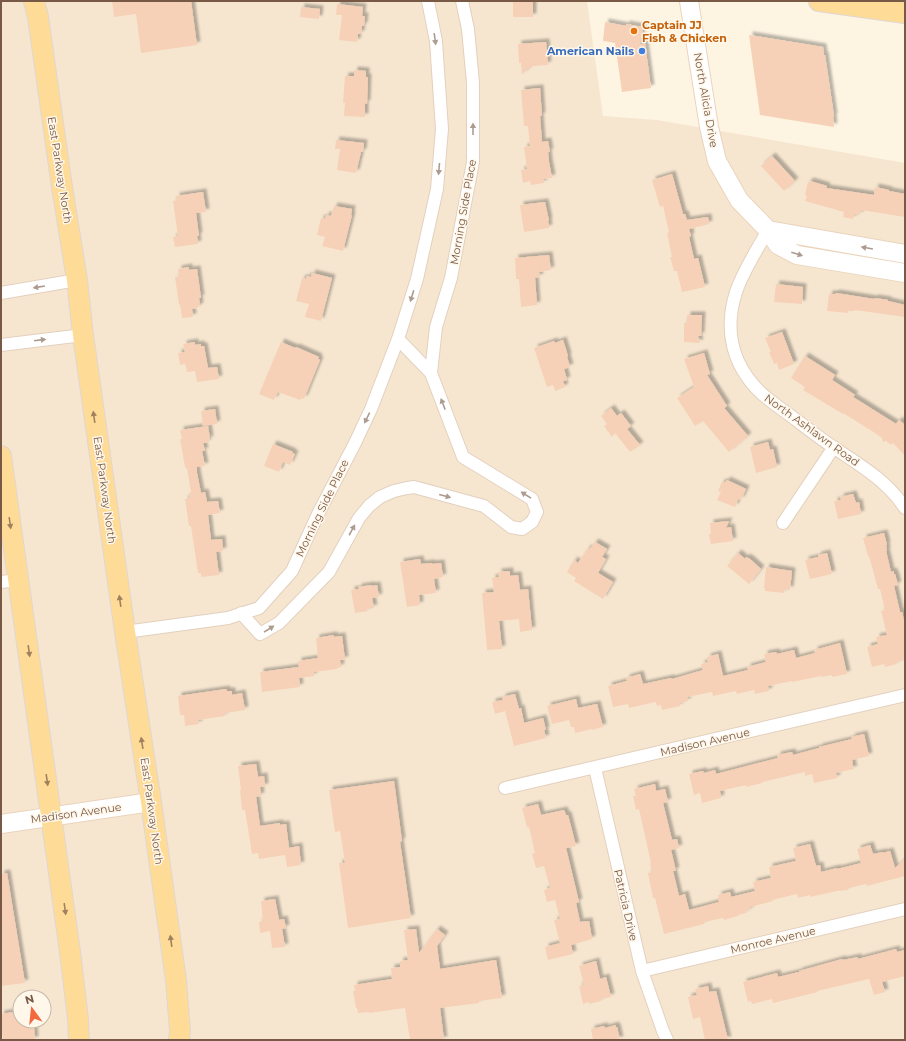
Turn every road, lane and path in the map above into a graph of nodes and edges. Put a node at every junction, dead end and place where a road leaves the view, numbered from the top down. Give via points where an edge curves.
1 (34, 1) edge
2 (428, 1) edge
3 (462, 1) edge
4 (689, 1) edge
5 (819, 1) edge
6 (905, 13) edge
7 (768, 230) junction
8 (905, 254) edge
9 (905, 273) edge
10 (77, 280) junction
11 (1, 293) edge
12 (83, 335) junction
13 (398, 339) junction
14 (1, 345) edge
15 (431, 373) junction
16 (834, 448) junction
17 (1, 456) edge
18 (905, 508) edge
19 (783, 523) dead end
20 (10, 581) edge
21 (241, 614) junction
22 (125, 632) junction
23 (905, 695) edge
24 (595, 768) junction
25 (505, 788) dead end
26 (151, 802) junction
27 (52, 816) junction
28 (1, 824) edge
29 (905, 909) edge
30 (70, 952) junction
31 (642, 971) junction
32 (176, 980) junction
33 (81, 1040) edge
34 (92, 1040) edge
35 (179, 1040) edge
36 (188, 1040) edge
37 (667, 1040) edge

1 - 10 main road, East Parkway North
2 -> 13 street, Morning Side Place via 436,41 442,129 438,182 417,279
15 -> 3 street, Morning Side Place via 436,327 452,278 473,162 473,83 468,29
4 - 7 main road, North Alicia Drive via 709,127 717,161 739,200
5 - 6 main road
8 -> 7 main road
7 -> 9 main road, North Alicia Drive via 778,246 797,255
7 - 16 street, North Ashlawn Road via 736,292 731,327 736,356 742,370 760,392
10 -> 11 street
10 - 12 main road, East Parkway North
14 -> 12 street
22 -> 12 main road, East Parkway North
13 - 15 street, Morning Side Place
13 -> 21 street, Morning Side Place via 371,409 292,570 259,608
21 -> 15 street, Morning Side Place via 260,634 279,623 329,572 359,518 369,506 380,497 394,491 414,487 484,506 511,527 522,529 532,522 536,512 532,499 463,457
16 - 18 street, North Ashlawn Road via 879,479
16 - 19 street
17 -> 20 main road
20 -> 27 main road
21 - 22 street, Morning Side Place
26 -> 22 main road, East Parkway North
23 - 24 street, Madison Avenue
24 - 25 street, Madison Avenue
24 - 31 street, Patricia Drive
26 - 27 main road, Madison Avenue
32 -> 26 main road, East Parkway North
27 - 28 main road, Madison Avenue
27 -> 30 main road
29 - 31 street, Monroe Avenue
30 - 33 main road
30 - 34 main road
31 - 37 street, Patricia Drive
32 - 35 main road
32 - 36 main road

